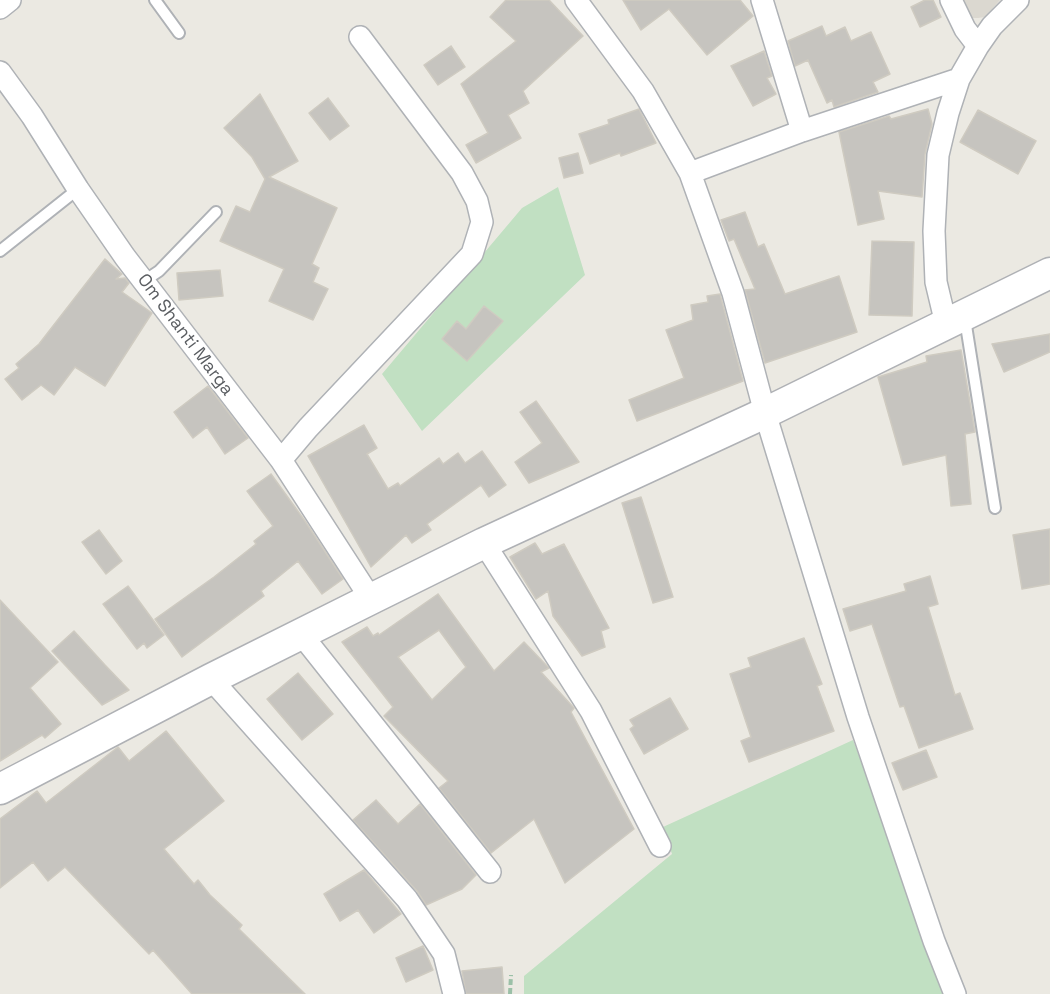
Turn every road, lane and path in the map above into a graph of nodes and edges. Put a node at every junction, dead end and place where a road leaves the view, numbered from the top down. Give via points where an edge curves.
1 (10, 0) edge
2 (154, 0) edge
3 (576, 0) edge
4 (762, 0) edge
5 (951, 0) edge
6 (1018, 0) edge
7 (0, 8) edge
8 (179, 33) dead end
9 (360, 37) dead end
10 (978, 46) junction
11 (0, 72) edge
12 (958, 79) junction
13 (802, 131) junction
14 (690, 173) junction
15 (78, 189) junction
16 (216, 212) dead end
17 (0, 251) edge
18 (1050, 273) edge
19 (144, 281) junction
20 (955, 319) junction
21 (765, 413) junction
22 (281, 460) junction
23 (995, 508) dead end
24 (484, 543) junction
25 (371, 599) junction
26 (301, 634) junction
27 (211, 679) junction
28 (0, 789) edge
29 (660, 846) dead end
30 (490, 873) dead end
31 (511, 975) dead end
32 (454, 994) edge
33 (510, 994) edge
34 (955, 994) edge

1 - 7 street
2 - 8 lane
3 - 14 street via 643,91
4 - 13 street
5 - 10 street via 965,30
6 - 10 street
9 - 22 street via 462,173 477,201 482,222 472,254
10 - 12 street
11 - 15 street, Om Shanti Marga
12 - 13 street
12 - 20 street via 938,155 935,209 936,282
13 - 14 street
14 - 21 street via 733,293
15 - 17 lane
15 - 19 street, Om Shanti Marga
16 - 19 lane via 159,271
18 - 20 street
19 - 22 street, Om Shanti Marga
20 - 21 street
20 - 23 lane
21 - 24 street
21 - 34 street via 858,717
22 - 25 street, Om Shanti Marga
24 - 25 street
24 - 29 street via 591,711
25 - 26 street
26 - 27 street
26 - 30 street
27 - 28 street
27 - 32 street via 407,899 444,954
31 - 33 path

